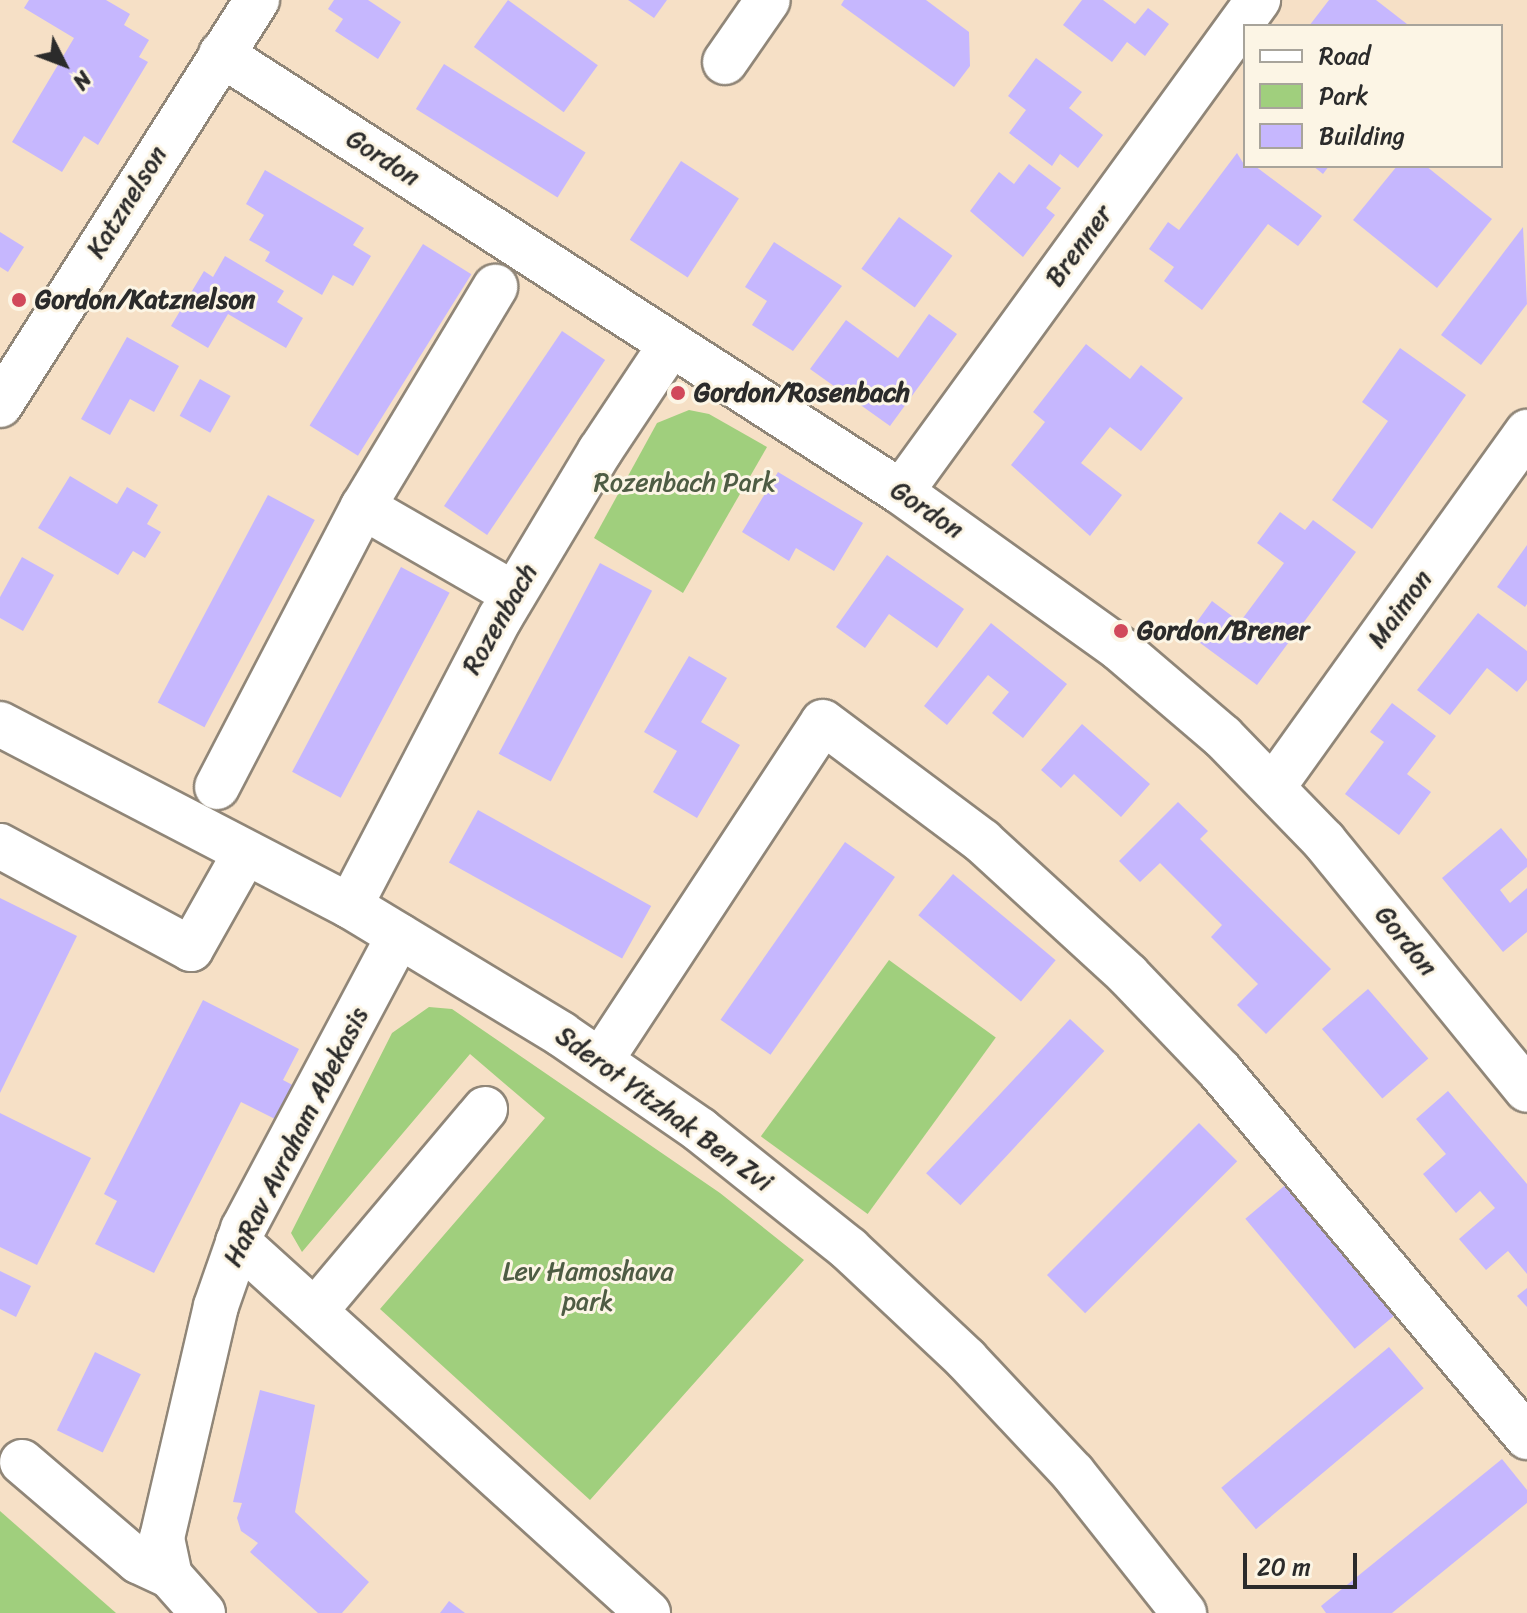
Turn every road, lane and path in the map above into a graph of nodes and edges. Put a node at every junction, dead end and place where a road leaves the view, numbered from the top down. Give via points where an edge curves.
1 (257, 0) edge
2 (768, 0) edge
3 (1258, 0) edge
4 (221, 54) junction
5 (725, 62) dead end
6 (495, 287) dead end
7 (671, 344) junction
8 (0, 405) edge
9 (1527, 432) edge
10 (901, 492) junction
11 (363, 507) junction
12 (514, 594) junction
13 (11, 734) edge
14 (217, 787) dead end
15 (1273, 787) junction
16 (0, 846) edge
17 (245, 853) junction
18 (350, 906) junction
19 (399, 936) junction
20 (601, 1060) junction
21 (1527, 1090) edge
22 (485, 1109) dead end
23 (238, 1242) junction
24 (315, 1311) junction
25 (1527, 1437) edge
26 (22, 1462) dead end
27 (170, 1576) junction
28 (203, 1613) edge
29 (648, 1613) edge
30 (1184, 1613) edge

1 - 4 street, Katznelson
2 - 5 street
3 - 10 street, Brenner
4 - 7 street, Gordon
4 - 8 street, Katznelson
6 - 11 street
7 - 10 street, Gordon
7 - 12 street, Rozenbach
9 - 15 street, Maimon
10 - 15 street, Gordon via 1120,649
11 - 12 street
11 - 14 street
12 - 18 street, Rozenbach
13 - 17 street, Sderot Yitzhak Ben Zvi
15 - 21 street, Gordon via 1375,901
16 - 17 street via 191,949
17 - 18 street, Sderot Yitzhak Ben Zvi
18 - 19 street, Sderot Yitzhak Ben Zvi
19 - 20 street, Sderot Yitzhak Ben Zvi
19 - 23 street, HaRav Avraham Abekasis
20 - 25 street via 823,722 982,841 1128,975 1220,1071
20 - 30 street, Sderot Yitzhak Ben Zvi via 787,1197 909,1303 1073,1473
22 - 24 street
23 - 24 street
23 - 27 street, HaRav Avraham Abekasis via 212,1320 163,1530
24 - 29 street
26 - 27 street via 138,1561
27 - 28 street

